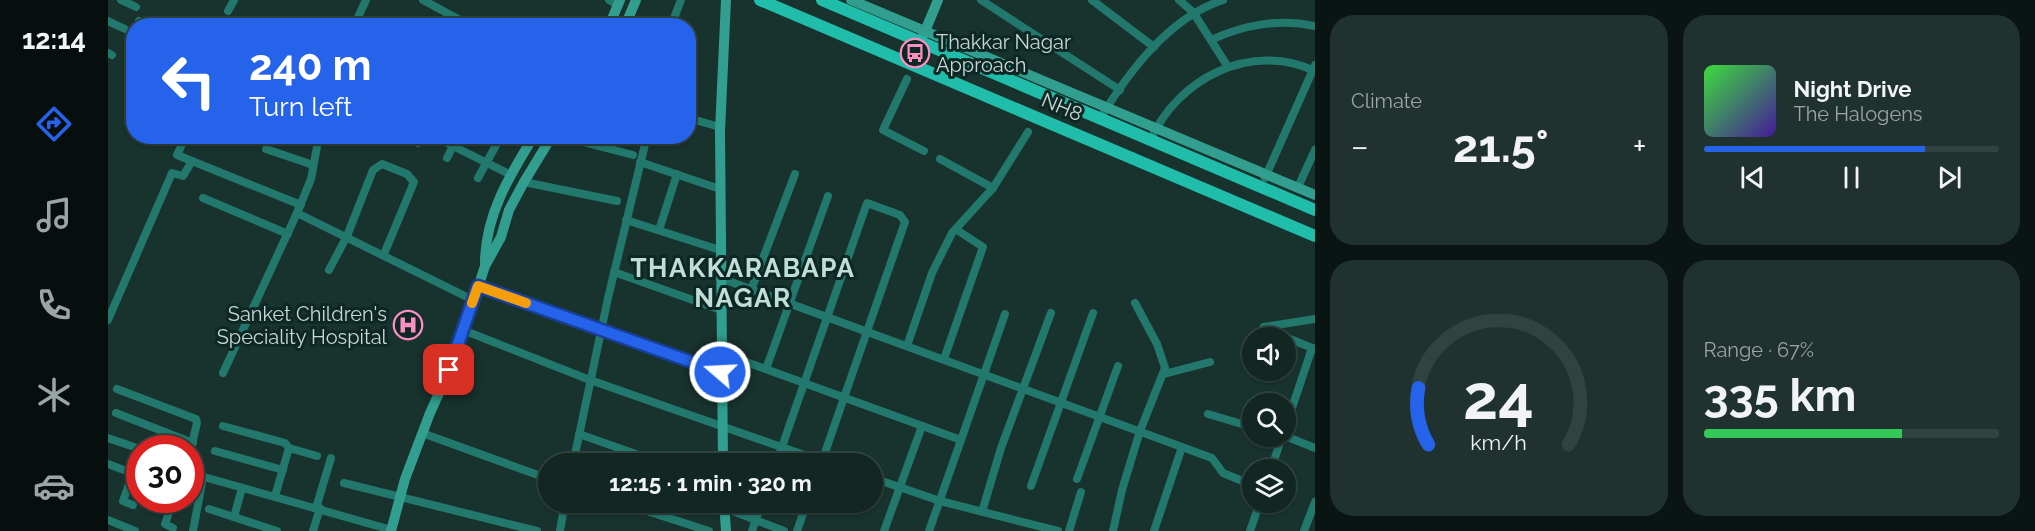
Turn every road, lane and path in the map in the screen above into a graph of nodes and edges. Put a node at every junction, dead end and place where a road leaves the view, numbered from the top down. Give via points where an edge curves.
1 (121, 0) edge
2 (234, 0) edge
3 (366, 0) edge
4 (423, 0) edge
5 (630, 0) edge
6 (636, 0) edge
7 (681, 0) edge
8 (726, 0) edge
9 (760, 0) edge
10 (822, 0) edge
11 (851, 0) edge
12 (938, 0) edge
13 (981, 0) edge
14 (1092, 0) edge
15 (1179, 0) edge
16 (1223, 0) edge
17 (618, 1) edge
18 (136, 7) dead end
19 (228, 11) dead end
20 (1193, 12) junction
21 (358, 18) edge
22 (456, 18) edge
23 (614, 18) edge
24 (622, 18) edge
25 (628, 18) edge
26 (674, 18) edge
27 (108, 21) edge
28 (1315, 26) edge
29 (125, 29) dead end
30 (923, 37) junction
31 (1211, 40) junction
32 (1154, 47) junction
33 (1228, 67) junction
34 (1314, 68) edge
35 (907, 80) dead end
36 (1120, 90) junction
37 (1107, 107) junction
38 (696, 120) edge
39 (1099, 120) junction
40 (720, 127) junction
41 (1155, 129) junction
42 (1028, 132) dead end
43 (1150, 141) junction
44 (182, 144) edge
45 (317, 144) edge
46 (448, 144) edge
47 (454, 144) edge
48 (497, 144) edge
49 (529, 144) edge
50 (535, 144) edge
51 (541, 144) edge
52 (547, 144) edge
53 (591, 144) edge
54 (645, 144) edge
55 (453, 147) junction
56 (267, 149) dead end
57 (1315, 150) edge
58 (924, 152) dead end
59 (633, 155) dead end
60 (447, 158) dead end
61 (940, 159) dead end
62 (192, 161) junction
63 (640, 162) junction
64 (487, 163) junction
65 (313, 165) junction
66 (1312, 166) edge
67 (677, 174) junction
68 (795, 174) dead end
69 (1268, 174) junction
70 (511, 175) junction
71 (478, 178) dead end
72 (524, 182) junction
73 (1298, 187) junction
74 (993, 188) junction
75 (1261, 188) junction
76 (720, 189) junction
77 (1315, 195) edge
78 (828, 196) dead end
79 (203, 198) dead end
80 (617, 201) dead end
81 (299, 209) junction
82 (1315, 210) edge
83 (626, 220) junction
84 (660, 230) junction
85 (957, 231) junction
86 (495, 233) junction
87 (288, 234) junction
88 (347, 236) junction
89 (1315, 236) edge
90 (720, 250) junction
91 (384, 254) junction
92 (487, 260) junction
93 (330, 270) dead end
94 (614, 272) junction
95 (720, 278) junction
96 (478, 286) junction
97 (752, 290) junction
98 (472, 300) junction
99 (1135, 303) dead end
100 (790, 304) junction
101 (721, 310) junction
102 (1051, 313) dead end
103 (1093, 313) dead end
104 (1005, 314) dead end
105 (828, 318) junction
106 (1315, 319) edge
107 (108, 320) edge
108 (463, 330) junction
109 (601, 330) junction
110 (867, 332) junction
111 (908, 346) junction
112 (1313, 348) edge
113 (721, 353) junction
114 (944, 359) junction
115 (1210, 362) dead end
116 (1118, 366) dead end
117 (766, 369) junction
118 (720, 372) junction
119 (223, 373) dead end
120 (983, 373) junction
121 (1164, 374) junction
122 (590, 380) junction
123 (804, 383) junction
124 (1023, 388) junction
125 (117, 389) dead end
126 (1296, 397) edge
127 (844, 398) junction
128 (1062, 402) junction
129 (116, 413) dead end
130 (1208, 414) dead end
131 (1099, 416) junction
132 (1242, 424) edge
133 (223, 426) dead end
134 (722, 426) junction
135 (922, 426) junction
136 (1140, 431) junction
137 (422, 433) junction
138 (579, 434) junction
139 (172, 435) edge
140 (194, 435) edge
141 (108, 438) edge
142 (961, 440) junction
143 (1296, 441) edge
144 (126, 444) edge
145 (782, 447) junction
146 (1182, 447) junction
147 (289, 448) junction
148 (1315, 448) edge
149 (214, 451) dead end
150 (575, 453) edge
151 (633, 453) edge
152 (723, 453) edge
153 (780, 453) edge
154 (798, 453) edge
155 (828, 453) edge
156 (316, 456) dead end
157 (331, 458) dead end
158 (108, 464) edge
159 (126, 470) edge
160 (283, 470) junction
161 (538, 475) edge
162 (204, 477) edge
163 (1077, 478) dead end
164 (883, 481) edge
165 (1242, 481) edge
166 (344, 483) dead end
167 (1030, 486) dead end
168 (899, 487) junction
169 (243, 488) junction
170 (1081, 492) dead end
171 (275, 496) junction
172 (400, 497) junction
173 (940, 501) junction
174 (1315, 502) edge
175 (318, 508) junction
176 (209, 509) dead end
177 (982, 512) junction
178 (169, 513) edge
179 (196, 513) edge
180 (563, 513) edge
181 (653, 513) edge
182 (725, 513) edge
183 (741, 513) edge
184 (758, 513) edge
185 (803, 513) edge
186 (1256, 513) edge
187 (234, 517) junction
188 (108, 520) edge
189 (756, 520) junction
190 (172, 528) dead end
191 (135, 531) edge
192 (193, 531) edge
193 (277, 531) edge
194 (313, 531) edge
195 (391, 531) edge
196 (537, 531) edge
197 (560, 531) edge
198 (709, 531) edge
199 (726, 531) edge
200 (752, 531) edge
201 (784, 531) edge
202 (797, 531) edge
203 (884, 531) edge
204 (929, 531) edge
205 (1058, 531) edge
206 (1069, 531) edge
207 (1113, 531) edge
208 (1154, 531) edge
209 (1250, 531) edge
210 (1304, 531) edge

1 - 18 street
2 - 19 street
3 - 21 street
4 - 22 street
5 - 24 street
6 - 25 street
7 - 26 street
8 - 40 street
9 - 89 main road, NH8
10 - 30 main road, NH8
11 - 30 street
12 - 30 street
13 - 36 street
14 - 32 street
15 - 20 street
16 - 20 street
17 - 23 street
20 - 31 street
20 - 32 street
27 - 29 street
28 - 31 street via 1276,22
30 - 37 street
30 - 39 main road, NH8
31 - 33 street
32 - 36 street
33 - 34 street via 1274,60
33 - 41 street via 1190,87 1166,111
34 - 69 street
35 - 58 street via 883,130
36 - 37 street
37 - 39 street
37 - 41 street
38 - 40 street
39 - 43 main road, NH8
40 - 76 street
41 - 43 street
41 - 69 street
42 - 74 street
43 - 75 main road, NH8
44 - 62 street via 177,155
45 - 65 street
46 - 55 street
47 - 55 street
48 - 64 street
49 - 70 street
50 - 86 street via 500,207
51 - 86 street
52 - 72 street
53 - 59 street
54 - 63 street
55 - 60 street
55 - 64 street
56 - 65 street
57 - 66 street
61 - 74 street
62 - 81 street
62 - 107 street via 183,176 172,173
63 - 67 street
63 - 83 street
64 - 70 street
64 - 71 street
65 - 81 street
66 - 73 street
67 - 76 street
67 - 84 street
68 - 97 street
69 - 73 street
69 - 75 street
70 - 92 street via 488,233
72 - 80 street
72 - 92 street
73 - 77 street
74 - 85 street
75 - 82 main road, NH8
76 - 90 street
78 - 100 street
79 - 87 street
81 - 87 street
81 - 88 street
83 - 84 street
83 - 94 street
84 - 90 street
85 - 111 street via 952,233 932,273
85 - 114 street via 983,247
86 - 92 street
87 - 119 street
88 - 91 street
88 - 91 street via 373,170 382,164 406,174 414,182
88 - 93 street
90 - 95 street
91 - 98 street
92 - 96 street
94 - 101 street
94 - 109 street
95 - 97 street
95 - 101 street
96 - 98 street
96 - 109 street
97 - 100 street
98 - 108 street
99 - 121 street via 1157,344
100 - 105 street
100 - 117 street
101 - 113 street
102 - 124 street
103 - 128 street
104 - 120 street
105 - 110 street
105 - 110 street via 867,203 900,215 906,222
105 - 123 street
106 - 112 street via 1263,328
108 - 122 street
108 - 137 street
109 - 118 street
109 - 122 street
110 - 111 street
110 - 127 street
111 - 114 street
112 - 126 street
113 - 117 street
113 - 118 street
114 - 120 street
115 - 121 street
116 - 131 street
117 - 123 street
118 - 134 street
120 - 124 street
120 - 142 street
121 - 136 street
122 - 134 street
122 - 138 street
123 - 127 street
123 - 145 street
124 - 128 street
124 - 177 street
125 - 140 street via 196,419
127 - 135 street
127 - 155 street
128 - 131 street
128 - 167 street
129 - 139 street
130 - 132 street
131 - 136 street
131 - 163 street
133 - 147 street via 285,443
134 - 145 street
134 - 152 street
135 - 142 street
135 - 168 street
136 - 146 street
136 - 207 street
137 - 161 street
137 - 172 street
138 - 150 street
138 - 151 street
141 - 144 street
142 - 173 street
143 - 148 street
145 - 153 street
145 - 154 street
146 - 165 street via 1212,458 1222,473
146 - 208 street
147 - 156 street
147 - 160 street
149 - 160 street
157 - 175 street
158 - 159 street
160 - 171 street
162 - 169 street
164 - 168 street
166 - 172 street
168 - 173 street
168 - 203 street
169 - 171 street
169 - 187 street
170 - 206 street
171 - 175 street
172 - 195 street
172 - 196 street
173 - 177 street
173 - 204 street
174 - 210 street
175 - 194 street
175 - 195 street
176 - 187 street
177 - 205 street
178 - 190 street via 165,524
179 - 192 street
180 - 197 street
181 - 198 street
182 - 199 street
183 - 189 street
184 - 189 street
185 - 202 street
186 - 209 street
187 - 193 street
188 - 191 street
189 - 200 street
189 - 201 street

